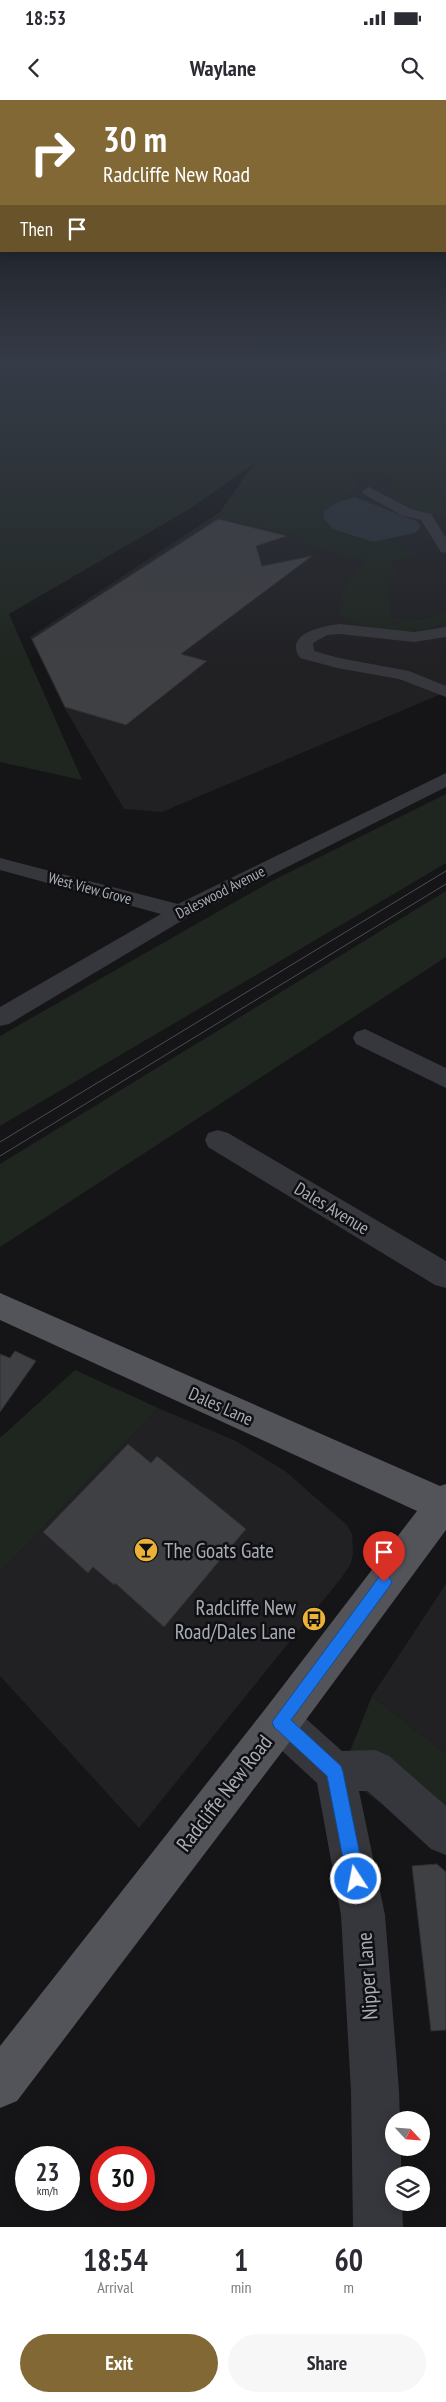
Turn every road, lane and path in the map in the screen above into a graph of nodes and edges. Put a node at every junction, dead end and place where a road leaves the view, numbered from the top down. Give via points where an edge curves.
1 (369, 491) dead end
2 (446, 549) edge
3 (446, 632) edge
4 (446, 692) edge
5 (446, 779) edge
6 (0, 864) edge
7 (180, 912) junction
8 (7, 1009) edge
9 (365, 1038) dead end
10 (446, 1079) edge
11 (218, 1140) dead end
12 (446, 1276) edge
13 (0, 1306) edge
14 (445, 1504) edge
15 (280, 1722) junction
16 (335, 1772) junction
17 (446, 1834) edge
18 (0, 2084) edge
19 (378, 2227) edge

1 - 2 street via 406,512 426,517
3 - 4 street via 414,637 340,629 323,631 305,641 306,654 403,675
5 - 7 street, Daleswood Avenue
6 - 7 street, West View Grove
7 - 8 street, Daleswood Avenue
9 - 10 street
11 - 12 street, Dales Avenue
13 - 14 main road, Dales Lane
14 - 15 main road, Radcliffe New Road
15 - 16 street
15 - 18 main road, Radcliffe New Road
16 - 17 street via 374,1770
16 - 19 street, Nipper Lane via 363,1914 375,2091

